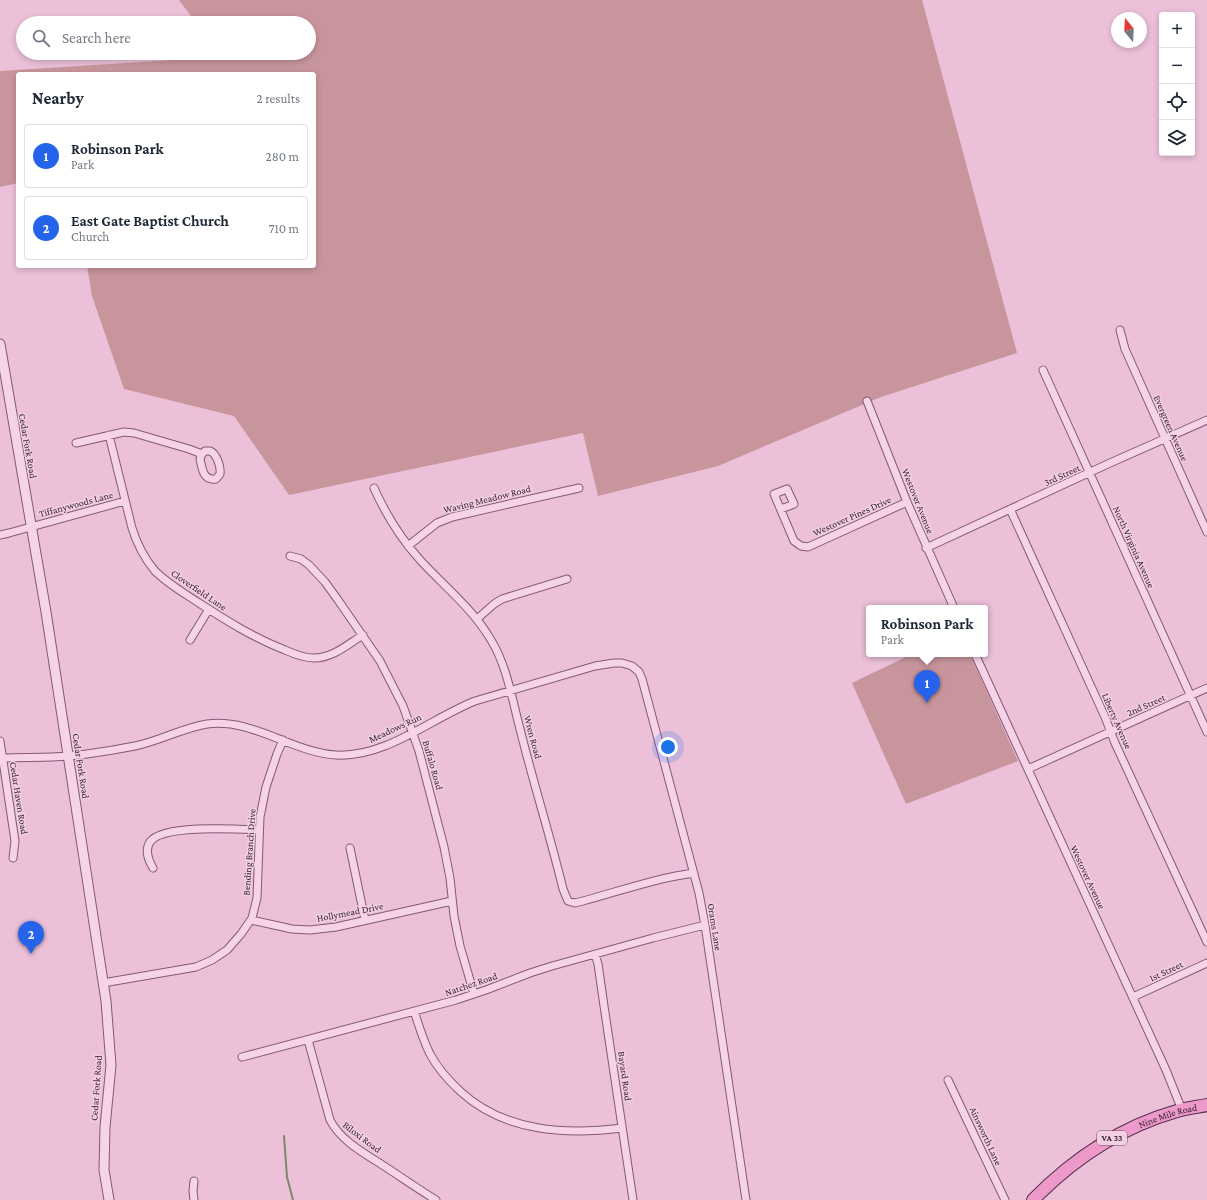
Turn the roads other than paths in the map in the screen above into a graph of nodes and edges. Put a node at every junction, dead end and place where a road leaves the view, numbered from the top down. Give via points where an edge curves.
1 (1120, 330) dead end
2 (0, 344) edge
3 (1043, 370) dead end
4 (868, 401) dead end
5 (1207, 420) edge
6 (109, 435) junction
7 (1165, 439) junction
8 (76, 443) dead end
9 (202, 454) dead end
10 (1090, 473) junction
11 (374, 488) dead end
12 (579, 488) dead end
13 (125, 501) junction
14 (907, 502) junction
15 (781, 509) dead end
16 (1010, 509) junction
17 (31, 526) junction
18 (1207, 532) edge
19 (0, 534) edge
20 (408, 546) junction
21 (926, 548) junction
22 (290, 556) dead end
23 (567, 578) dead end
24 (953, 605) edge
25 (209, 610) junction
26 (477, 619) junction
27 (363, 635) junction
28 (190, 640) dead end
29 (976, 657) edge
30 (632, 666) joint
31 (1207, 688) edge
32 (510, 690) junction
33 (1190, 696) junction
34 (413, 732) junction
35 (1111, 732) junction
36 (1207, 732) edge
37 (283, 740) junction
38 (0, 741) edge
39 (69, 756) junction
40 (3, 758) junction
41 (1028, 769) junction
42 (259, 830) junction
43 (350, 848) dead end
44 (13, 858) dead end
45 (153, 868) dead end
46 (694, 873) junction
47 (452, 901) junction
48 (251, 920) junction
49 (365, 920) junction
50 (705, 925) junction
51 (1207, 942) edge
52 (595, 954) junction
53 (1207, 963) edge
54 (103, 983) junction
55 (474, 994) junction
56 (1133, 997) junction
57 (414, 1011) junction
58 (308, 1040) junction
59 (242, 1057) dead end
60 (948, 1080) dead end
61 (1207, 1105) edge
62 (1182, 1110) junction
63 (622, 1128) junction
64 (194, 1181) dead end
65 (108, 1197) edge
66 (194, 1200) edge
67 (436, 1200) edge
68 (633, 1200) edge
69 (746, 1200) edge
70 (1005, 1200) edge
71 (1033, 1200) edge

1 - 7 street, Evergreen Avenue via 1125,349
2 - 17 street, Cedar Fork Road
3 - 10 street, North Virginia Avenue
4 - 14 street, Westover Avenue
5 - 7 street, 3rd Street
6 - 8 street
6 - 9 street via 124,432 139,434
6 - 13 street, Cloverfield Lane
7 - 10 street, 3rd Street
7 - 18 street, Evergreen Avenue
10 - 16 street, 3rd Street
10 - 33 street, North Virginia Avenue
11 - 20 street, Wren Road via 391,523
12 - 20 street, Waving Meadow Road via 452,516 437,523
13 - 17 street, Tiffanywoods Lane
13 - 25 street, Cloverfield Lane via 136,540 154,570
14 - 15 street, Westover Pines Drive via 808,547 794,541
14 - 21 street, Westover Avenue
16 - 21 street, 3rd Street
16 - 35 street, Liberty Avenue
17 - 19 street, Tiffanywoods Lane
17 - 39 street, Cedar Fork Road
20 - 26 street, Wren Road
21 - 24 street, Westover Avenue
22 - 27 street, Buffalo Road via 302,559 325,582
23 - 26 street via 502,599
25 - 27 street, Cloverfield Lane via 254,637 313,658 328,656
25 - 28 street
26 - 32 street, Wren Road via 490,636 500,656
27 - 34 street, Buffalo Road via 390,680
29 - 41 street, Westover Avenue
30 - 32 street, Meadows Run via 622,663 595,666
30 - 46 street, Orams Lane via 642,679
31 - 33 street, 2nd Street
32 - 34 street, Meadows Run via 458,707
32 - 46 street, Wren Road via 568,901 575,903 646,883
33 - 35 street, 2nd Street
33 - 36 street, North Virginia Avenue
34 - 37 street, Meadows Run via 384,747 355,754 319,752
34 - 47 street, Buffalo Road via 444,847
35 - 41 street, 2nd Street
35 - 51 street, Liberty Avenue
37 - 39 street, Meadows Run via 255,729 225,723 208,724 136,746
37 - 42 street, Bending Branch Drive via 266,786
38 - 40 street, Cedar Haven Road
39 - 40 street, Meadows Run
39 - 54 street, Cedar Fork Road
40 - 44 street, Cedar Haven Road via 15,841
41 - 56 street, Westover Avenue
42 - 45 street via 189,830 162,834 148,845 148,859
42 - 48 street, Bending Branch Drive via 258,890
43 - 49 street
46 - 50 street, Orams Lane
47 - 49 street, Hollymead Drive
47 - 55 street, Buffalo Road via 460,946
48 - 49 street, Hollymead Drive via 292,930 310,930
48 - 54 street, Bending Branch Drive via 227,950 196,968
50 - 52 street, Natchez Road
50 - 69 street, Orams Lane
52 - 55 street, Natchez Road via 530,973
52 - 63 street, Bayard Road
53 - 56 street, 1st Street
54 - 65 street, Cedar Fork Road via 111,1065 104,1170
55 - 57 street, Natchez Road
56 - 62 street, Westover Avenue
57 - 58 street, Natchez Road
57 - 63 street via 425,1042 438,1066 454,1086 486,1110 518,1124 546,1129 590,1131
58 - 59 street, Natchez Road
58 - 67 street, Biloxi Road via 334,1128 355,1147
60 - 70 street, Ainsworth Lane
61 - 62 main road, Nine Mile Road / VA 33
62 - 71 main road, Nine Mile Road / VA 33 via 1140,1124 1106,1142 1075,1162
63 - 68 street, Bayard Road
64 - 66 street

